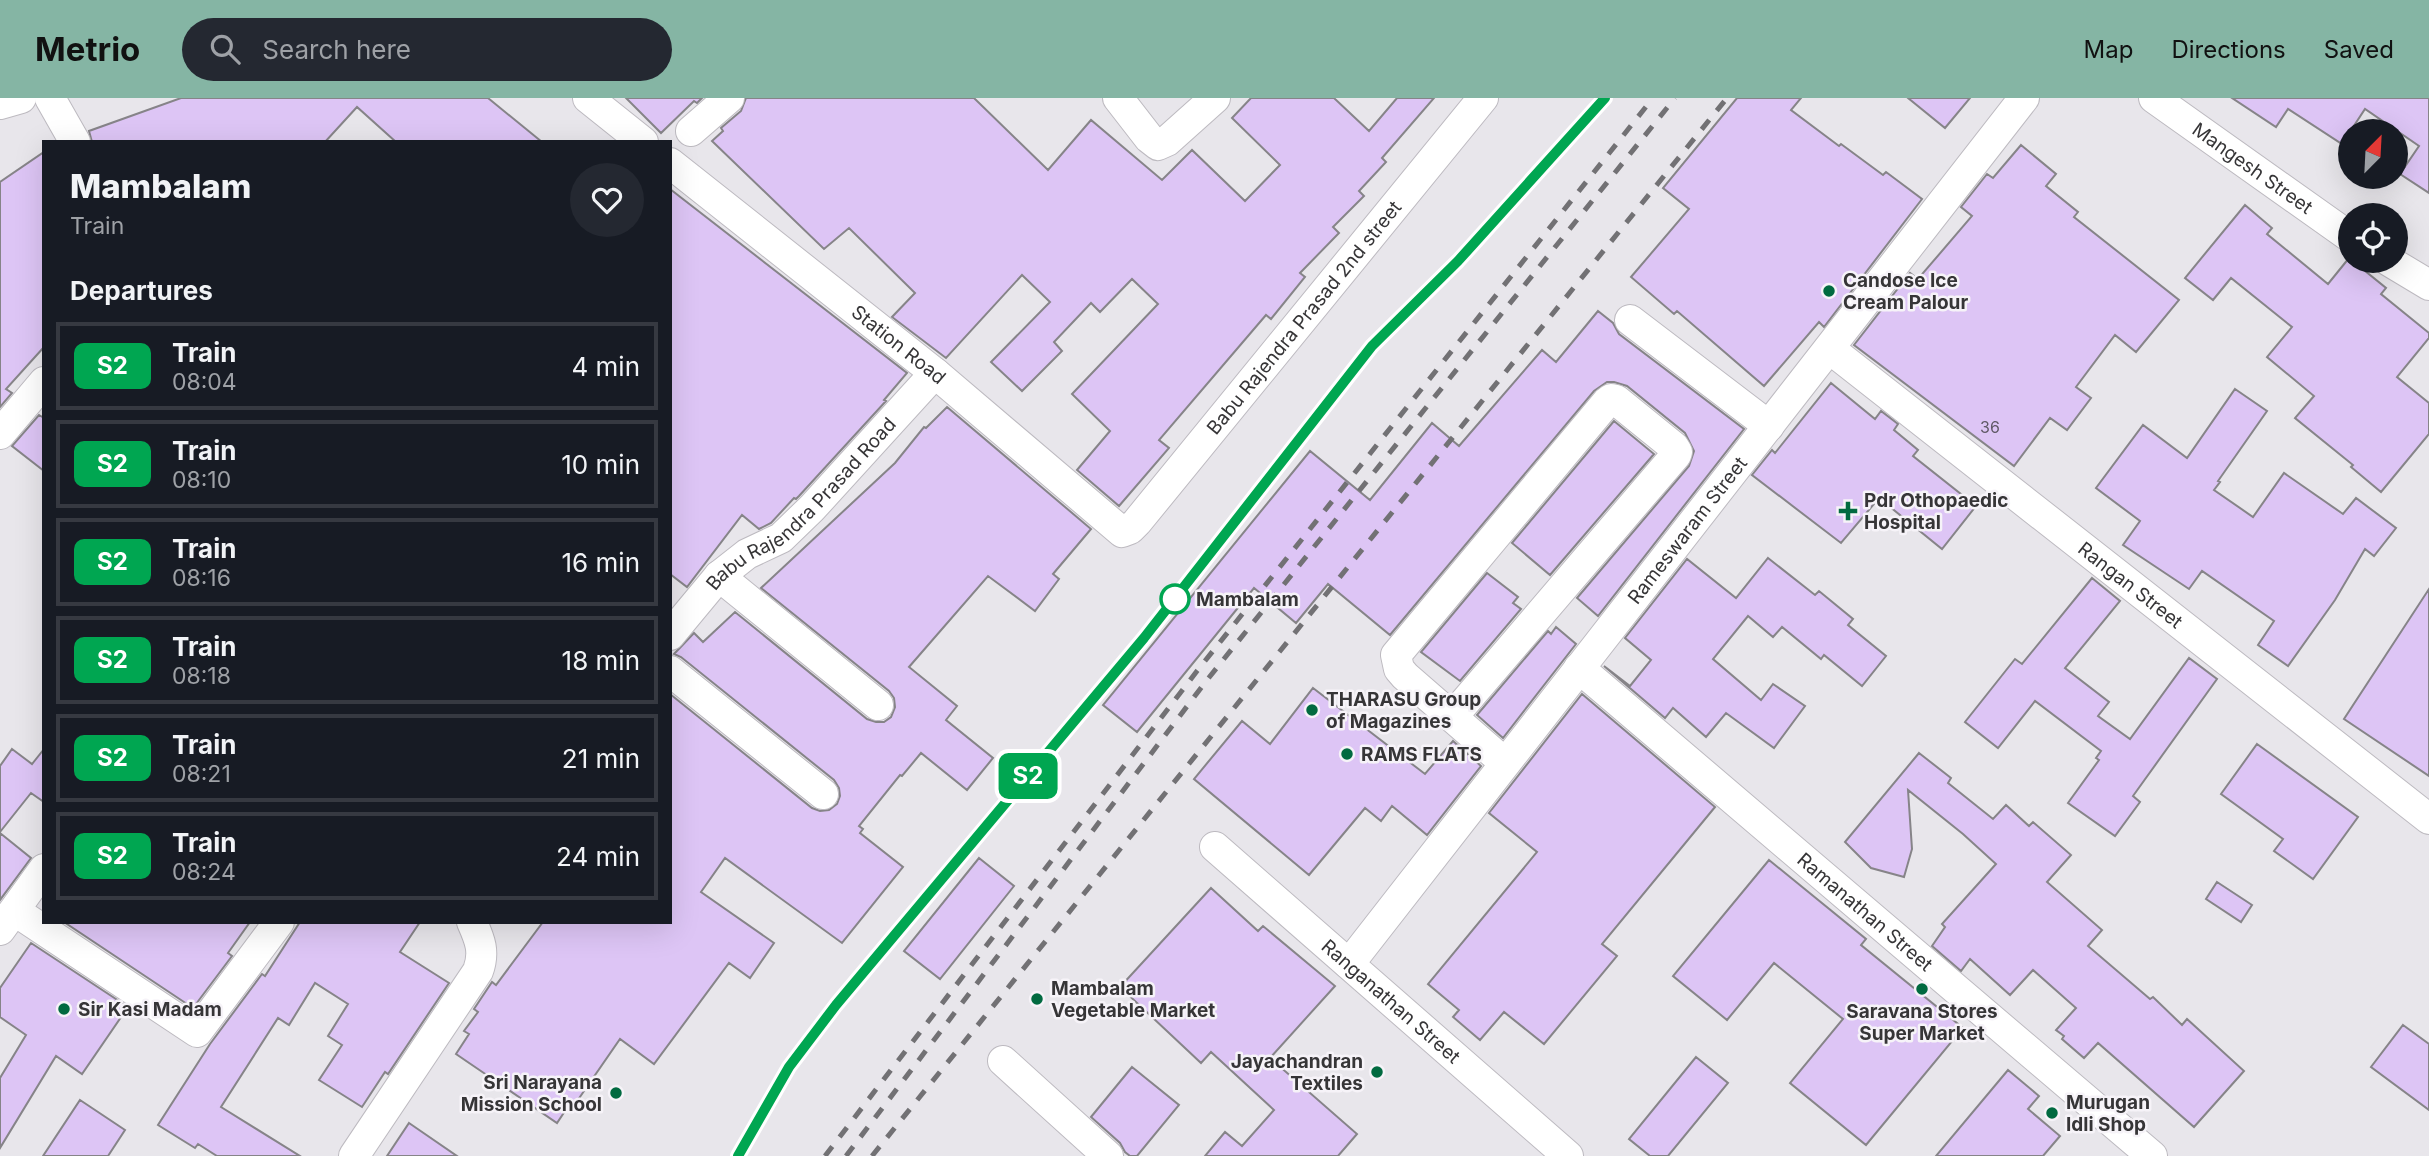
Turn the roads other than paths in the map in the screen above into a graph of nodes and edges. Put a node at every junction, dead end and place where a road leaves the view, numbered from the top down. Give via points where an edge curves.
1 (21, 98) edge
2 (50, 98) edge
3 (588, 98) edge
4 (729, 98) edge
5 (1118, 98) edge
6 (1214, 98) edge
7 (1483, 98) edge
8 (2024, 98) edge
9 (2154, 98) edge
10 (0, 104) edge
11 (691, 131) dead end
12 (74, 140) edge
13 (640, 140) edge
14 (672, 165) edge
15 (2338, 228) edge
16 (2408, 272) edge
17 (2429, 285) edge
18 (1630, 320) dead end
19 (1830, 349) junction
20 (935, 373) junction
21 (42, 384) edge
22 (1769, 426) junction
23 (0, 434) edge
24 (1122, 532) joint
25 (719, 576) junction
26 (672, 633) edge
27 (1579, 668) junction
28 (672, 673) edge
29 (877, 705) dead end
30 (1453, 716) junction
31 (1505, 763) junction
32 (823, 794) dead end
33 (2429, 819) edge
34 (1215, 847) dead end
35 (42, 872) edge
36 (8, 920) edge
37 (278, 924) edge
38 (473, 924) edge
39 (1349, 964) junction
40 (1003, 1061) dead end
41 (1102, 1154) edge
42 (354, 1156) edge
43 (1568, 1156) edge
44 (2152, 1156) edge

1 - 10 street
2 - 12 street
3 - 13 street
4 - 11 street
5 - 6 street via 1158,145
7 - 24 street, Babu Rajendra Prasad 2nd street via 1137,522
8 - 19 street, Rameswaram Street
9 - 15 street, Mangesh Street
14 - 20 street, Station Road
16 - 17 street
18 - 22 street
19 - 22 street, Rameswaram Street
19 - 33 street, Rangan Street
20 - 24 street, Station Road
20 - 25 street, Babu Rajendra Prasad Road via 781,538 747,554
21 - 23 street
22 - 27 street, Rameswaram Street
25 - 26 street, Babu Rajendra Prasad Road
25 - 29 street
27 - 31 street, Rameswaram Street
27 - 44 street, Ramanathan Street
28 - 32 street
30 - 30 street via 1399,669 1396,655 1607,402 1616,400 1674,447 1676,455
30 - 31 street
31 - 39 street, Rameswaram Street
34 - 39 street, Ranganathan Street
35 - 36 street
36 - 37 street via 197,1032
38 - 42 street via 483,957 478,971
39 - 43 street, Ranganathan Street
40 - 41 street

